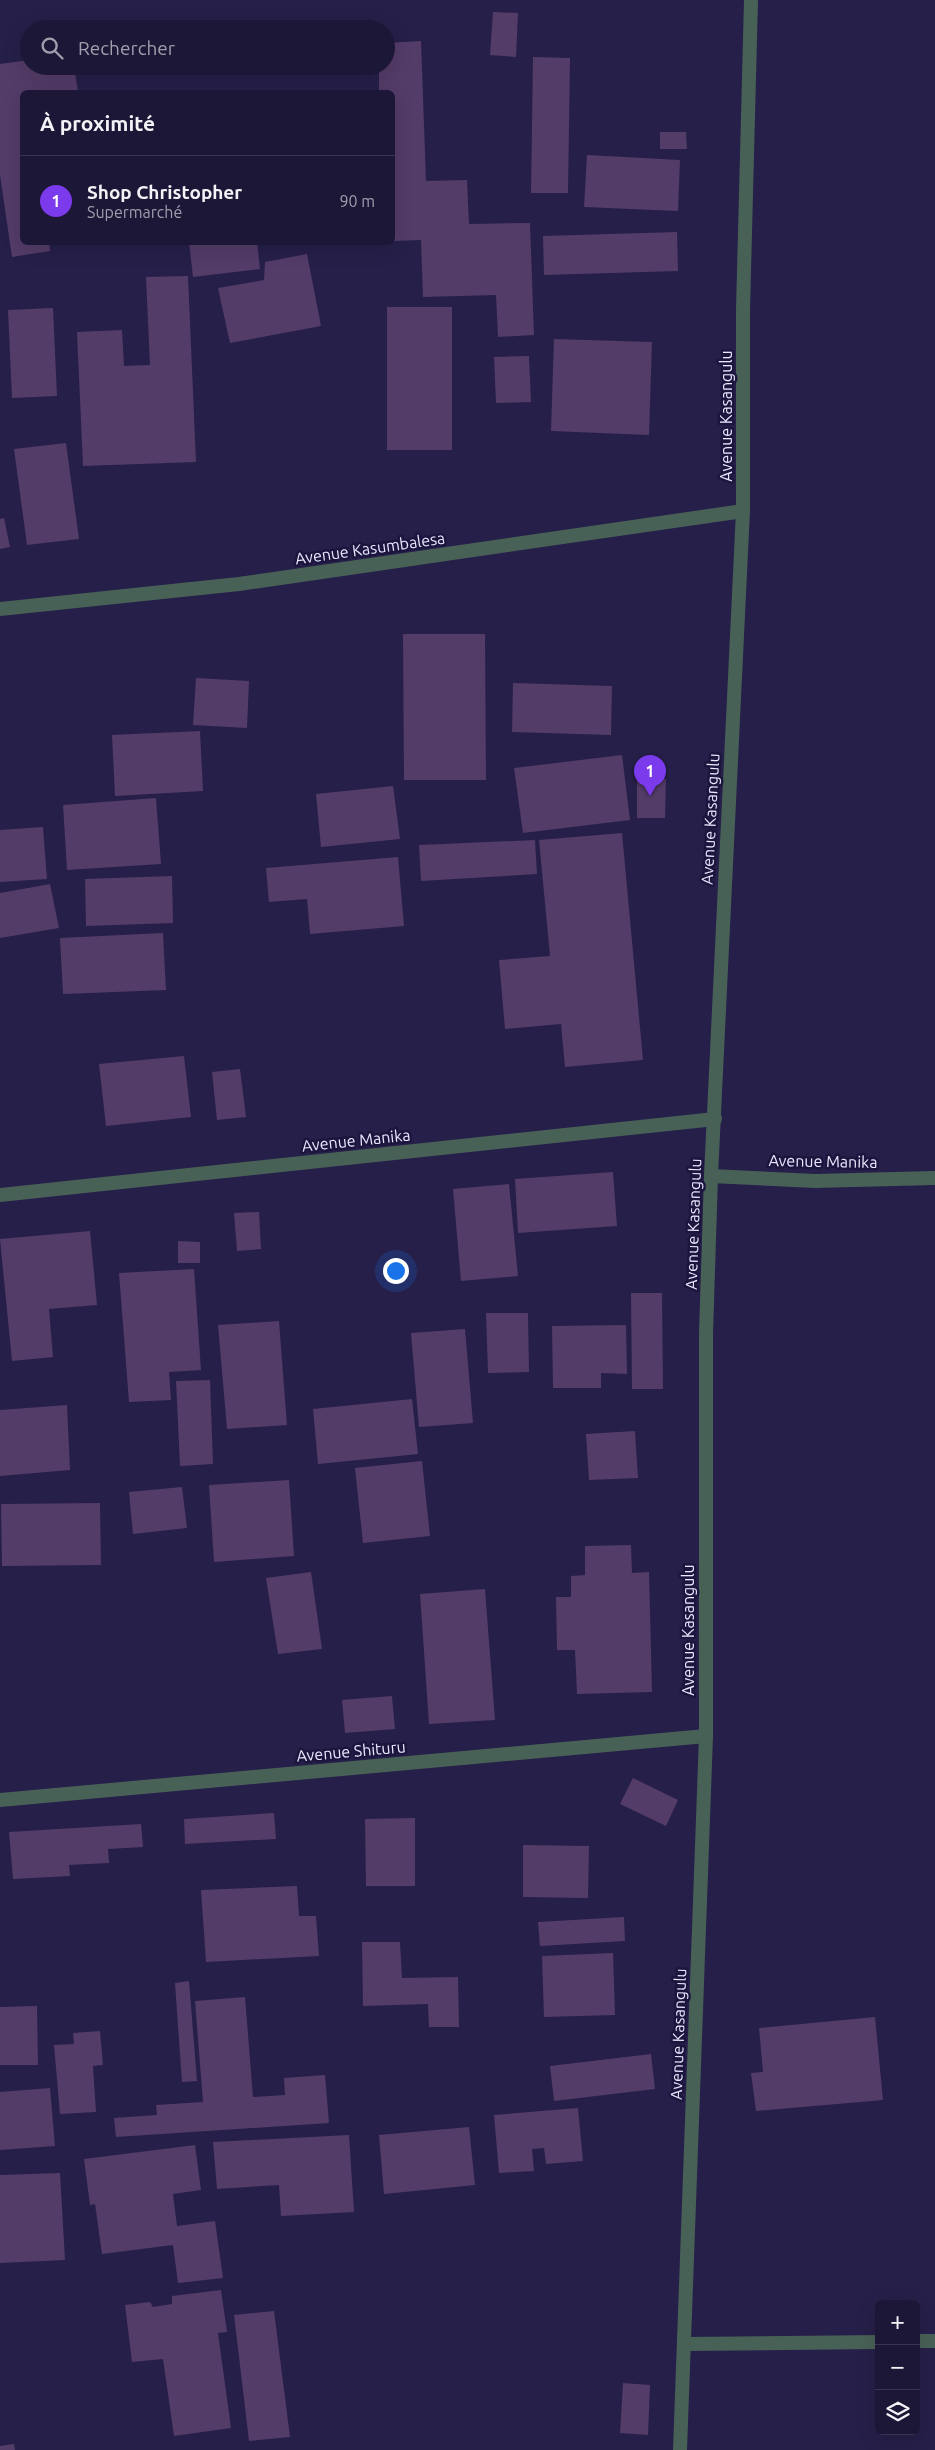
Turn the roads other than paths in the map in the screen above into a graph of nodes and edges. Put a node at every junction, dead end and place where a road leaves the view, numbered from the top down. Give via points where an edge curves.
1 (751, 0) edge
2 (744, 511) junction
3 (0, 609) edge
4 (715, 1119) junction
5 (711, 1176) junction
6 (935, 1178) edge
7 (0, 1195) edge
8 (706, 1736) junction
9 (0, 1800) edge
10 (920, 2341) edge
11 (935, 2341) edge
12 (875, 2342) edge
13 (685, 2344) junction
14 (680, 2450) edge

1 - 2 street, Avenue Kasangulu via 743,300
2 - 3 street, Avenue Kasumbalesa via 238,584
2 - 4 street, Avenue Kasangulu
4 - 5 street, Avenue Kasangulu
4 - 7 street, Avenue Manika
5 - 6 street, Avenue Manika via 815,1181
5 - 8 street, Avenue Kasangulu via 706,1344
8 - 9 street, Avenue Shituru
8 - 13 street, Avenue Kasangulu
10 - 11 street
12 - 13 street
13 - 14 street, Avenue Kasangulu

